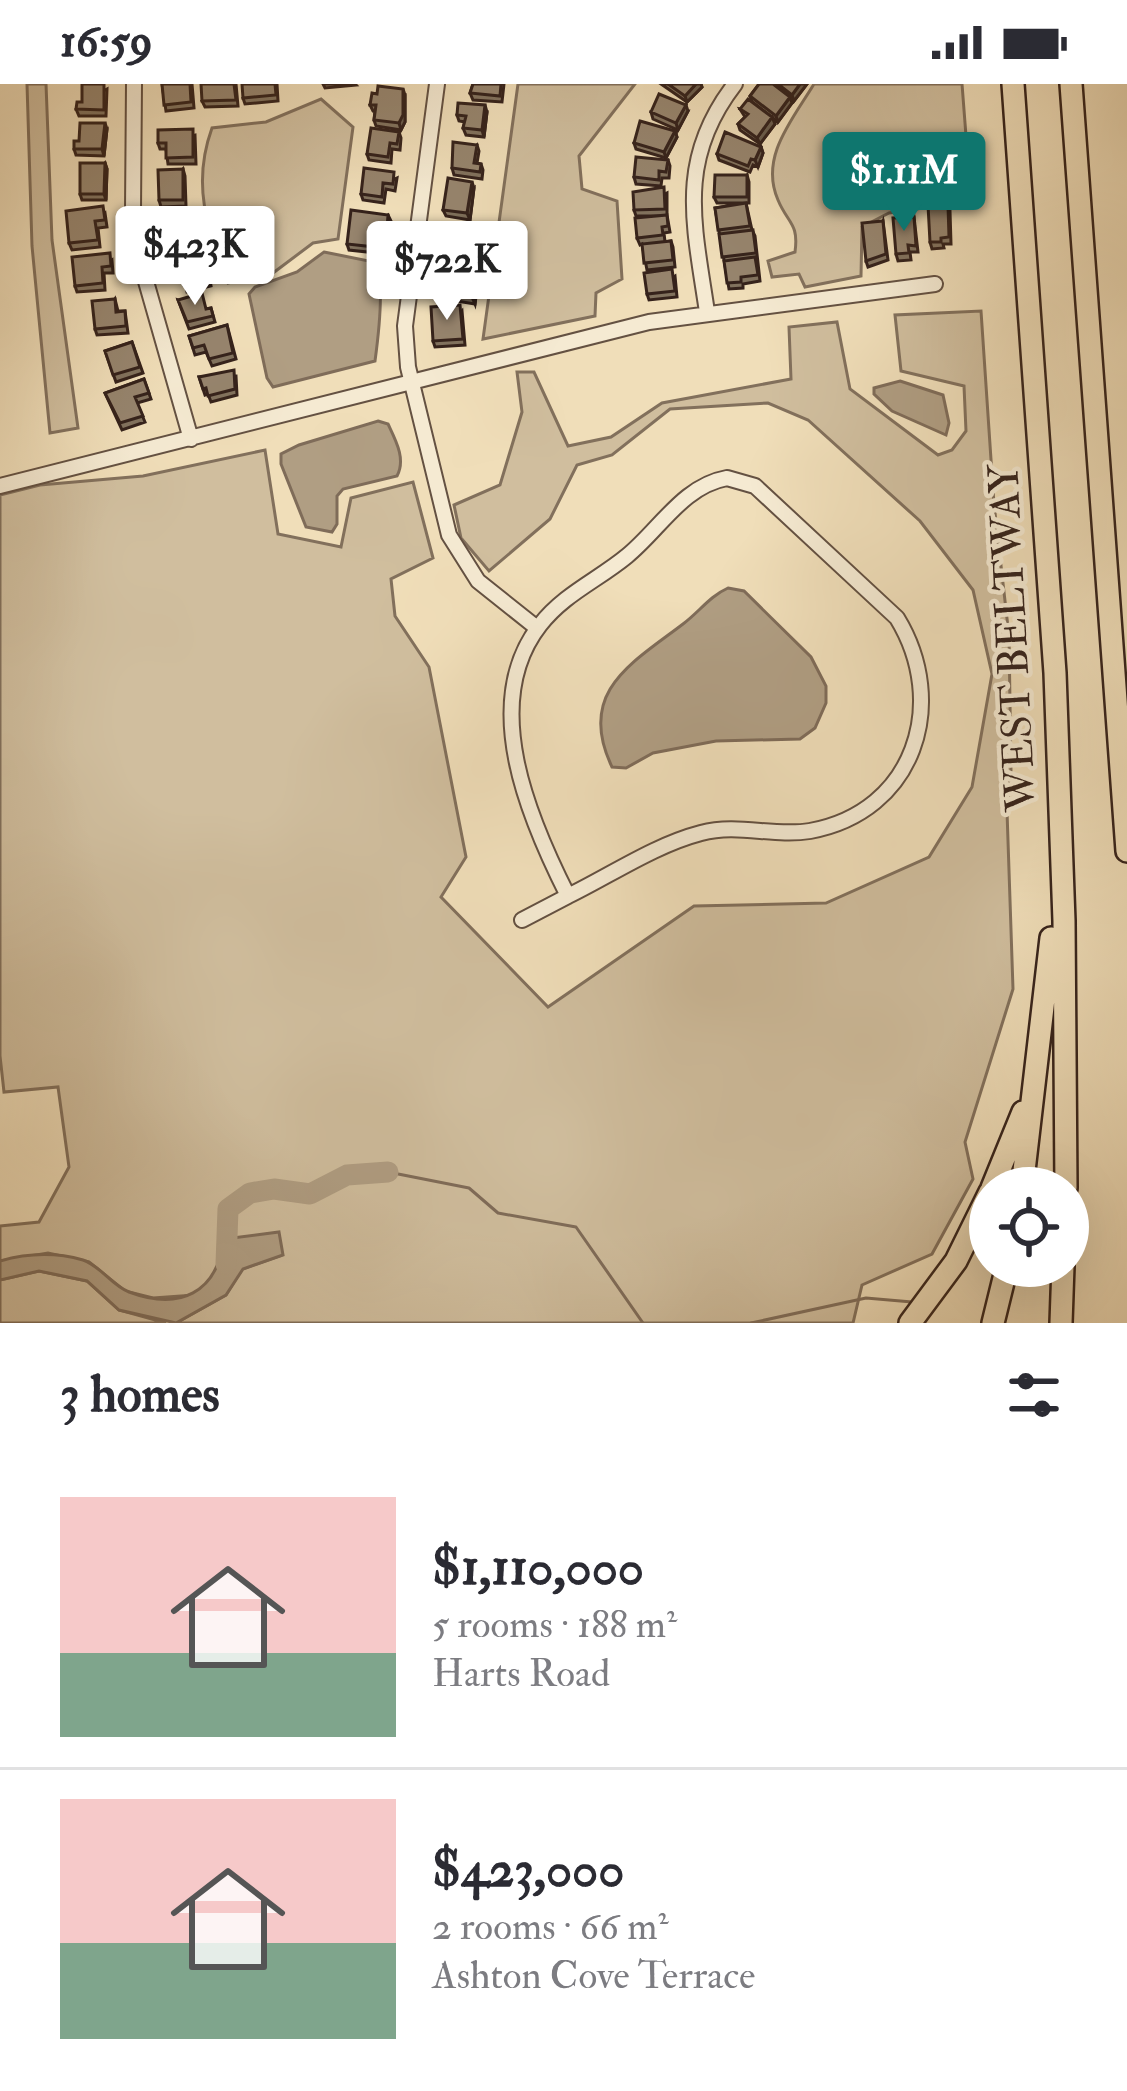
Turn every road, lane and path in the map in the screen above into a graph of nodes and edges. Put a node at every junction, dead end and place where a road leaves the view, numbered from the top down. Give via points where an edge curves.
1 (134, 84) edge
2 (437, 84) edge
3 (735, 84) edge
4 (1013, 84) edge
5 (1071, 84) edge
6 (935, 284) dead end
7 (707, 312) junction
8 (411, 383) junction
9 (191, 439) junction
10 (0, 486) edge
11 (537, 628) junction
12 (1055, 673) junction
13 (1127, 850) edge
14 (568, 896) junction
15 (522, 920) dead end
16 (1036, 1065) junction
17 (1000, 1167) edge
18 (1024, 1167) edge
19 (1066, 1167) edge
20 (969, 1235) edge
21 (1002, 1287) edge
22 (1062, 1287) edge
23 (910, 1323) edge
24 (993, 1323) edge
25 (1061, 1323) edge

1 - 9 street via 137,250
2 - 8 street via 405,326
3 - 7 street via 695,163 693,214
4 - 12 highway, WEST BELTWAY
5 - 13 highway
6 - 7 street
7 - 8 street
8 - 9 street
8 - 11 street via 448,535 478,581
9 - 10 street
11 - 14 street via 515,685 513,736 541,838
11 - 14 street via 630,554 698,486 727,478 755,486 885,604 917,661 923,711 895,781 859,813 812,831 717,829
12 - 16 highway via 1051,954
12 - 19 highway, WEST BELTWAY
14 - 15 street
16 - 17 highway
16 - 18 highway
20 - 23 highway
21 - 24 highway
22 - 25 highway

